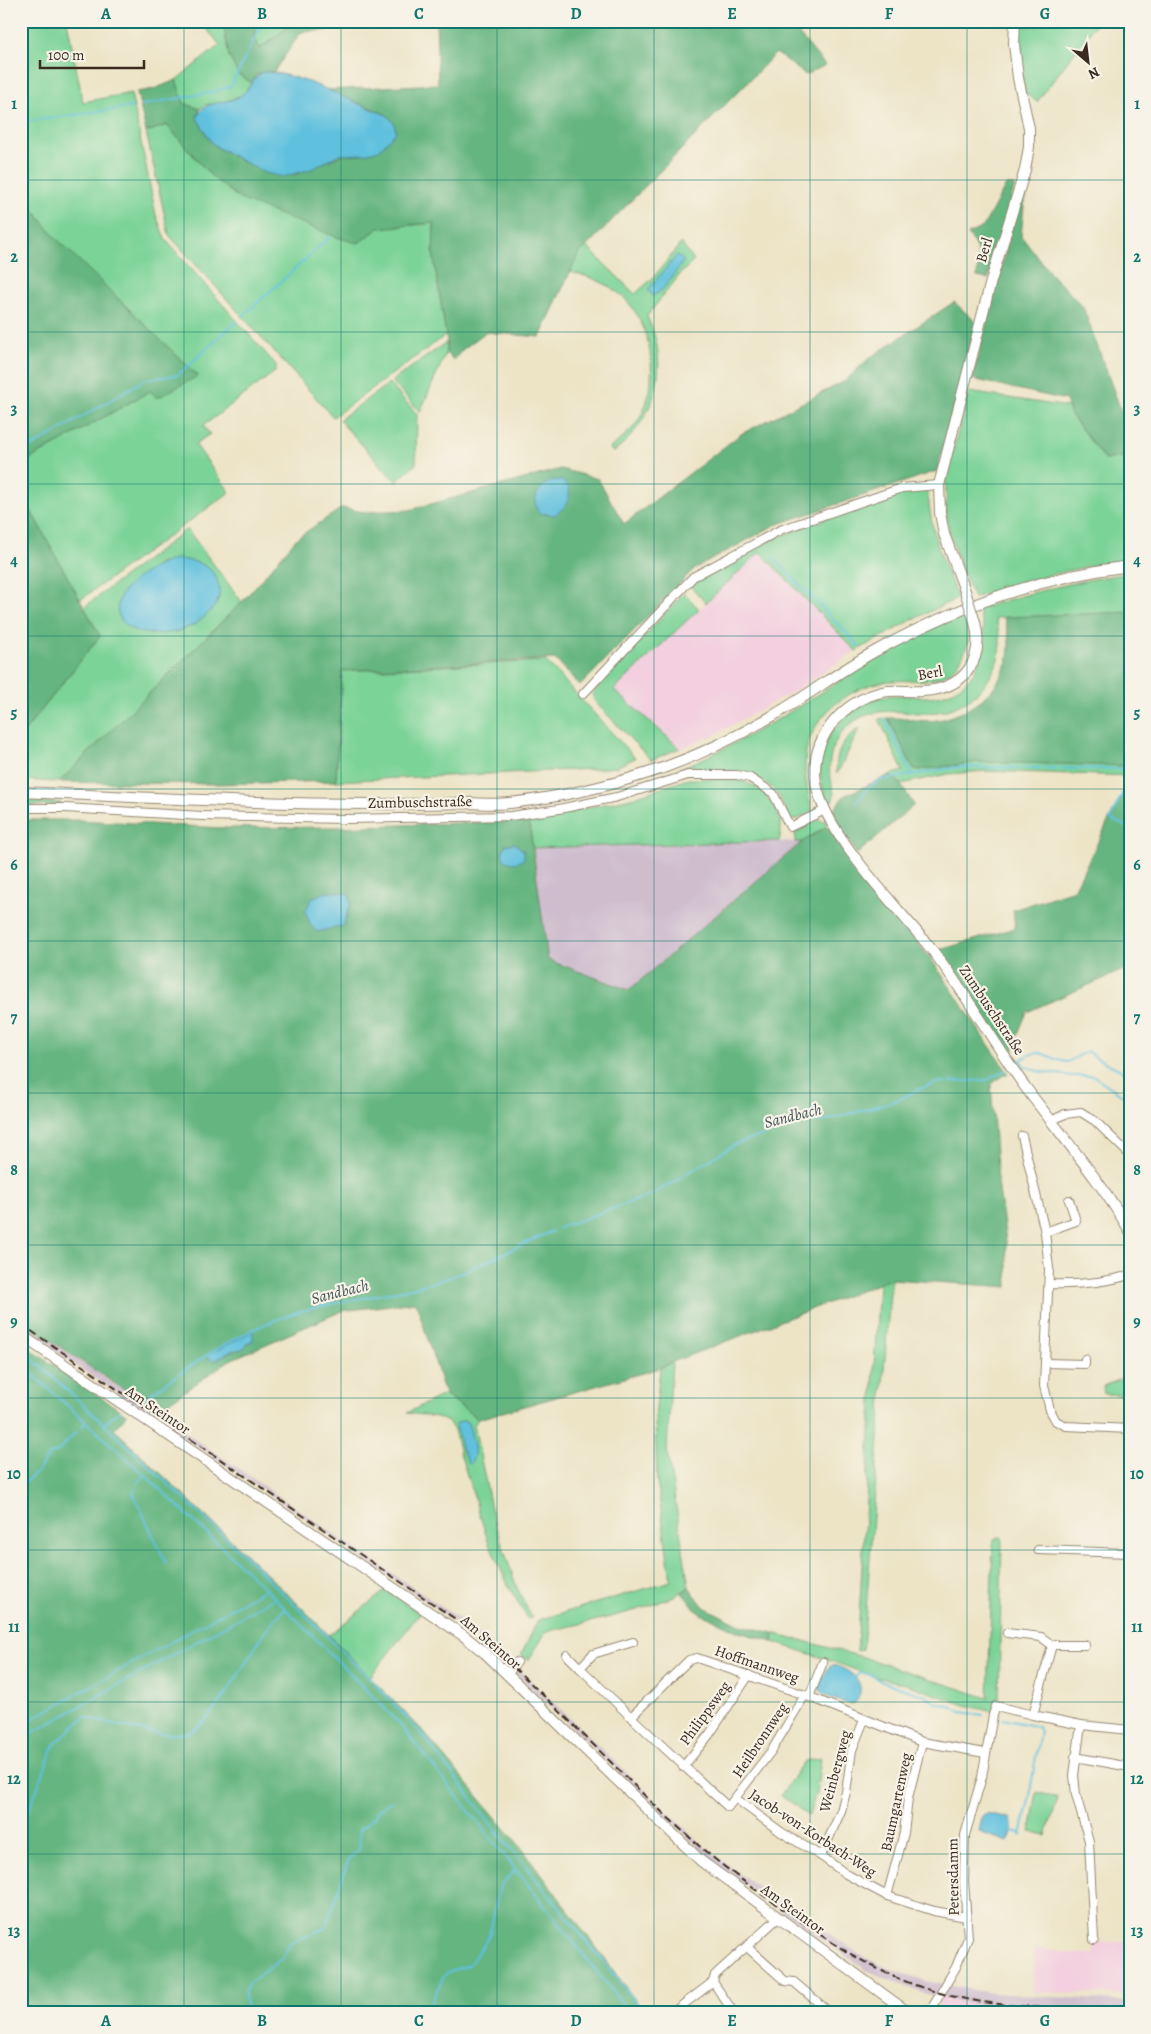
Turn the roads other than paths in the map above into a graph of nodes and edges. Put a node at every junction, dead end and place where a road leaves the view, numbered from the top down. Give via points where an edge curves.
1 (1015, 21) edge
2 (940, 485) junction
3 (1130, 566) edge
4 (583, 694) dead end
5 (21, 792) edge
6 (21, 808) edge
7 (825, 810) junction
8 (1051, 1121) junction
9 (1022, 1136) dead end
10 (1130, 1155) edge
11 (1069, 1200) dead end
12 (1130, 1231) edge
13 (1044, 1232) junction
14 (1130, 1275) edge
15 (1050, 1284) junction
16 (21, 1336) edge
17 (1085, 1359) dead end
18 (1045, 1363) junction
19 (1130, 1429) edge
20 (1038, 1550) dead end
21 (1130, 1553) edge
22 (1007, 1633) dead end
23 (633, 1642) dead end
24 (1086, 1644) dead end
25 (1052, 1645) junction
26 (567, 1655) dead end
27 (517, 1662) dead end
28 (823, 1662) dead end
29 (580, 1668) junction
30 (507, 1675) junction
31 (749, 1675) junction
32 (807, 1696) junction
33 (1033, 1714) junction
34 (630, 1718) junction
35 (864, 1720) junction
36 (1081, 1725) junction
37 (1130, 1730) edge
38 (922, 1742) junction
39 (985, 1753) junction
40 (1076, 1757) junction
41 (683, 1766) junction
42 (1130, 1768) edge
43 (736, 1798) junction
44 (821, 1856) junction
45 (887, 1896) junction
46 (966, 1917) junction
47 (778, 1918) junction
48 (1094, 1940) dead end
49 (747, 1947) junction
50 (713, 1982) junction
51 (828, 2010) dead end
52 (672, 2013) edge
53 (734, 2013) edge
54 (909, 2013) edge
55 (930, 2013) edge

1 - 2 street, Berl via 1017,70 1029,128 1025,170 986,300
2 - 4 street via 902,488 780,530 693,577
2 - 7 street, Berl, bridge via 944,534 976,622 979,639 976,655 969,670 957,682 936,690 884,692 866,697 850,706 831,725 815,762 816,787
3 - 5 street via 1089,572 993,596 924,625 869,654 768,719 689,758 614,784 556,796 508,803 343,804
6 - 7 street, Zumbuschstraße via 307,818 511,816 616,797 688,775 737,775 750,778 772,793 790,827
7 - 8 street, Zumbuschstraße via 879,888 951,974
8 - 10 street via 1065,1114 1081,1112 1095,1120
8 - 12 street, Zumbuschstraße
9 - 13 street via 1032,1166
11 - 13 street via 1076,1221
13 - 15 street
14 - 15 street via 1087,1284
15 - 18 street
16 - 30 street, Am Steintor via 444,1622
17 - 18 street via 1085,1364
18 - 19 street via 1046,1398 1056,1421 1066,1426
20 - 21 street
22 - 25 street via 1041,1637
23 - 29 street via 593,1654
24 - 25 street
25 - 33 street
26 - 29 street, Jacob-von-Korbach-Weg
27 - 30 street
28 - 32 street, Hoffmannweg
29 - 34 street, Jacob-von-Korbach-Weg
30 - 47 street, Am Steintor via 702,1861
31 - 32 street, Hoffmannweg
31 - 34 street, Hoffmannweg via 697,1658 689,1660
31 - 41 street, Philippsweg via 710,1735
32 - 35 street, Hoffmannweg
32 - 43 street, Heilbronnweg
33 - 36 street
33 - 39 street, Petersdamm via 996,1706
34 - 41 street, Jacob-von-Korbach-Weg
35 - 38 street, Hoffmannweg
35 - 44 street, Weinbergweg via 852,1750 841,1811
36 - 37 street
36 - 40 street
38 - 39 street, Hoffmannweg
38 - 45 street, Baumgartenweg via 908,1798 904,1833
39 - 46 street, Petersdamm via 982,1777 965,1834
40 - 42 street
40 - 48 street via 1076,1795 1089,1841
41 - 43 street, Jacob-von-Korbach-Weg via 728,1807
43 - 44 street, Jacob-von-Korbach-Weg via 781,1832
44 - 45 street, Jacob-von-Korbach-Weg
45 - 46 street, Jacob-von-Korbach-Weg
46 - 55 street, Petersdamm via 968,1938 964,1952
47 - 49 street
47 - 54 street, Am Steintor
49 - 50 street via 715,1975
49 - 51 street via 784,1981 794,1982
50 - 52 street
50 - 53 street

